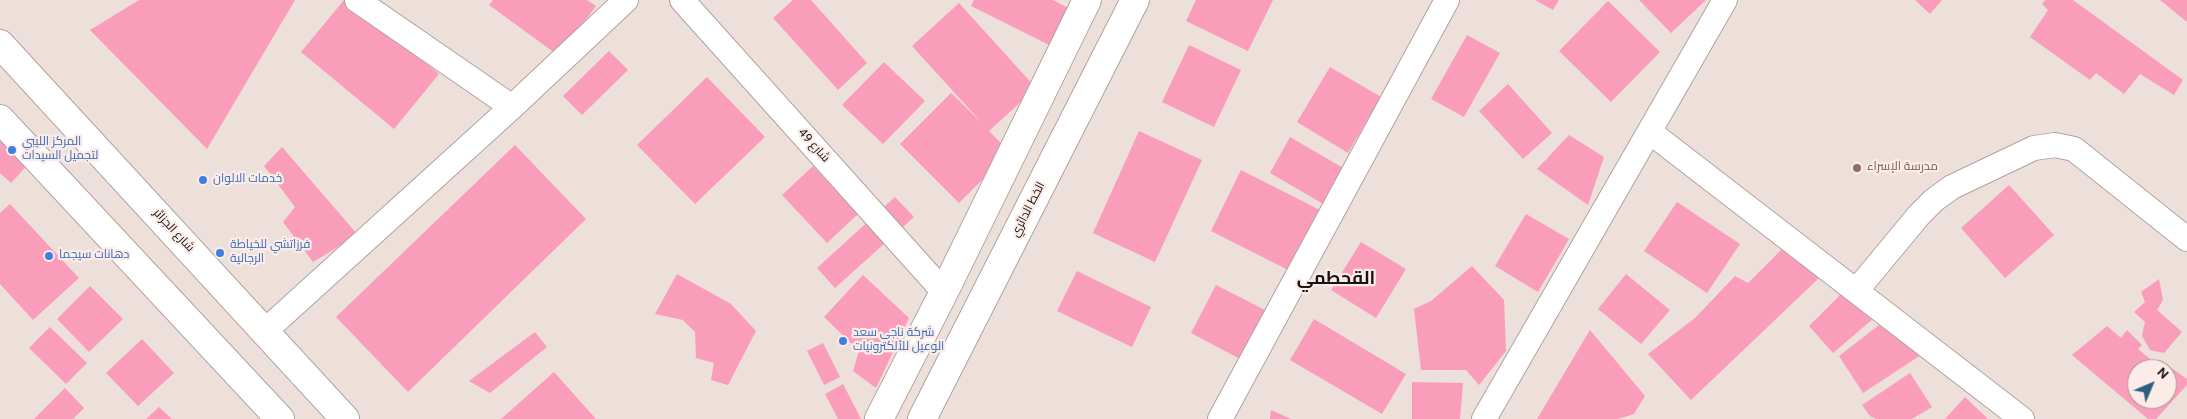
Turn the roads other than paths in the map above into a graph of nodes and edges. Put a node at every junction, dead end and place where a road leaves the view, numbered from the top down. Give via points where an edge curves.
1 (357, 0) edge
2 (626, 0) edge
3 (682, 0) edge
4 (1087, 0) edge
5 (1135, 0) edge
6 (1447, 0) edge
7 (1724, 0) edge
8 (0, 44) edge
9 (1050, 76) junction
10 (1089, 94) junction
11 (512, 107) junction
12 (0, 119) edge
13 (1650, 132) junction
14 (2187, 239) edge
15 (1856, 291) junction
16 (944, 292) junction
17 (265, 331) junction
18 (280, 419) edge
19 (345, 419) edge
20 (878, 419) edge
21 (922, 419) edge
22 (1220, 419) edge
23 (1484, 419) edge
24 (2022, 419) edge

1 - 11 street
2 - 11 street
3 - 16 street, شارع 49
4 - 9 main road
5 - 10 main road, الخط الدائري
6 - 22 street
7 - 13 street
8 - 17 main road, شارع الجزائر
9 - 10 main road
9 - 16 main road
10 - 21 main road, الخط الدائري
11 - 17 street
12 - 18 main road
13 - 15 street
13 - 23 street
14 - 15 street via 2074,149 2055,145 2034,148 1952,187 1934,200
15 - 24 street
16 - 20 main road
17 - 19 main road, شارع الجزائر

